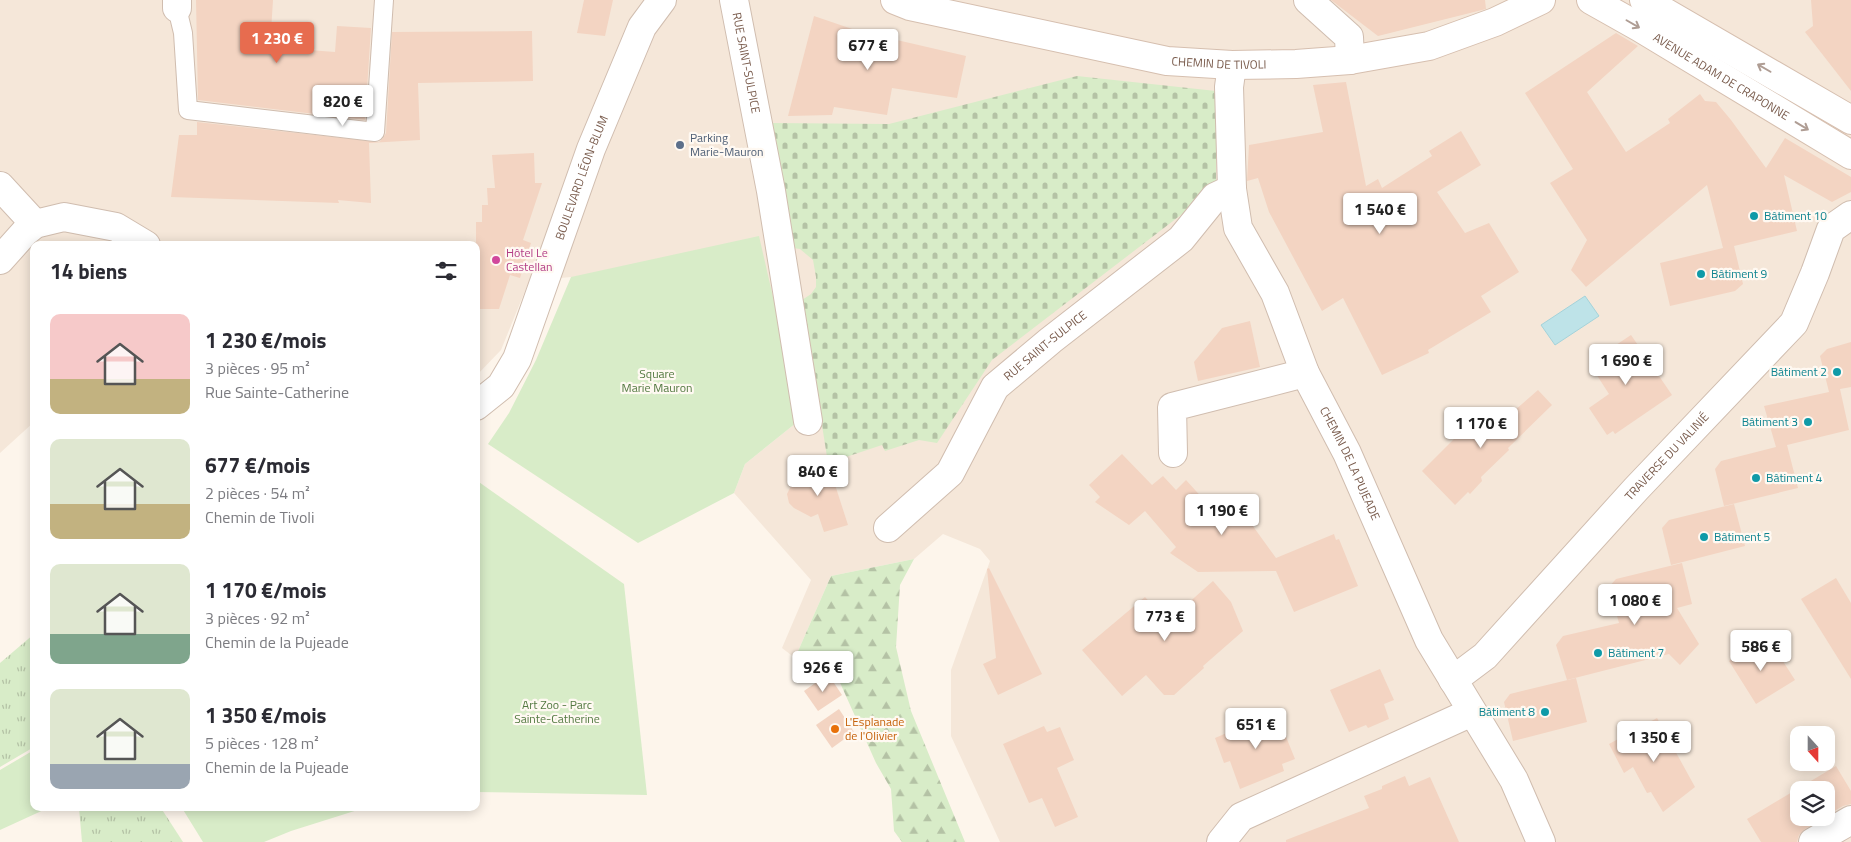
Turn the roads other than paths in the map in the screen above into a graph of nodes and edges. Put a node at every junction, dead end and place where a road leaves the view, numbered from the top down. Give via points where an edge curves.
1 (384, 0) edge
2 (662, 0) edge
3 (734, 0) edge
4 (895, 0) edge
5 (1308, 0) edge
6 (1540, 0) edge
7 (1591, 0) edge
8 (1644, 0) edge
9 (177, 4) edge
10 (1350, 60) junction
11 (1232, 65) junction
12 (1851, 120) edge
13 (1851, 155) edge
14 (0, 186) edge
15 (1232, 190) junction
16 (1851, 214) edge
17 (35, 224) junction
18 (139, 241) edge
19 (0, 260) edge
20 (1305, 373) junction
21 (480, 403) edge
22 (808, 421) dead end
23 (1173, 453) dead end
24 (888, 528) dead end
25 (1453, 680) junction
26 (1472, 712) junction
27 (1851, 820) edge
28 (1220, 842) edge
29 (1541, 842) edge
30 (1813, 842) edge

1 - 9 lane via 375,132 188,110
2 - 21 street, BOULEVARD LÉON-BLUM via 642,27 591,149 517,358 501,386
3 - 22 street, RUE SAINT-SULPICE via 771,191
4 - 11 street, CHEMIN DE TIVOLI via 910,6 1167,62
5 - 10 street via 1349,37
6 - 10 street, CHEMIN DE TIVOLI via 1495,22 1430,46
7 -> 13 street, AVENUE ADAM DE CRAPONNE
12 -> 8 street
10 - 11 street, CHEMIN DE TIVOLI
11 - 15 street, CHEMIN DE LA PUJEADE via 1229,87
14 - 17 street
15 - 20 street, CHEMIN DE LA PUJEADE via 1238,228 1275,293
15 - 24 street, RUE SAINT-SULPICE via 1215,197 1180,239 994,387 950,473
16 - 25 street, TRAVERSE DU VALINIÉ via 1831,229 1794,323 1636,489 1485,656
17 - 18 street via 64,217 116,228
17 - 19 street
20 - 23 street via 1172,407
20 - 25 street, CHEMIN DE LA PUJEADE via 1347,454 1429,640
25 - 26 street, CHEMIN DE LA PUJEADE
26 - 28 street via 1241,817
26 - 29 street, CHEMIN DE LA PUJEADE via 1514,780
27 - 30 street

